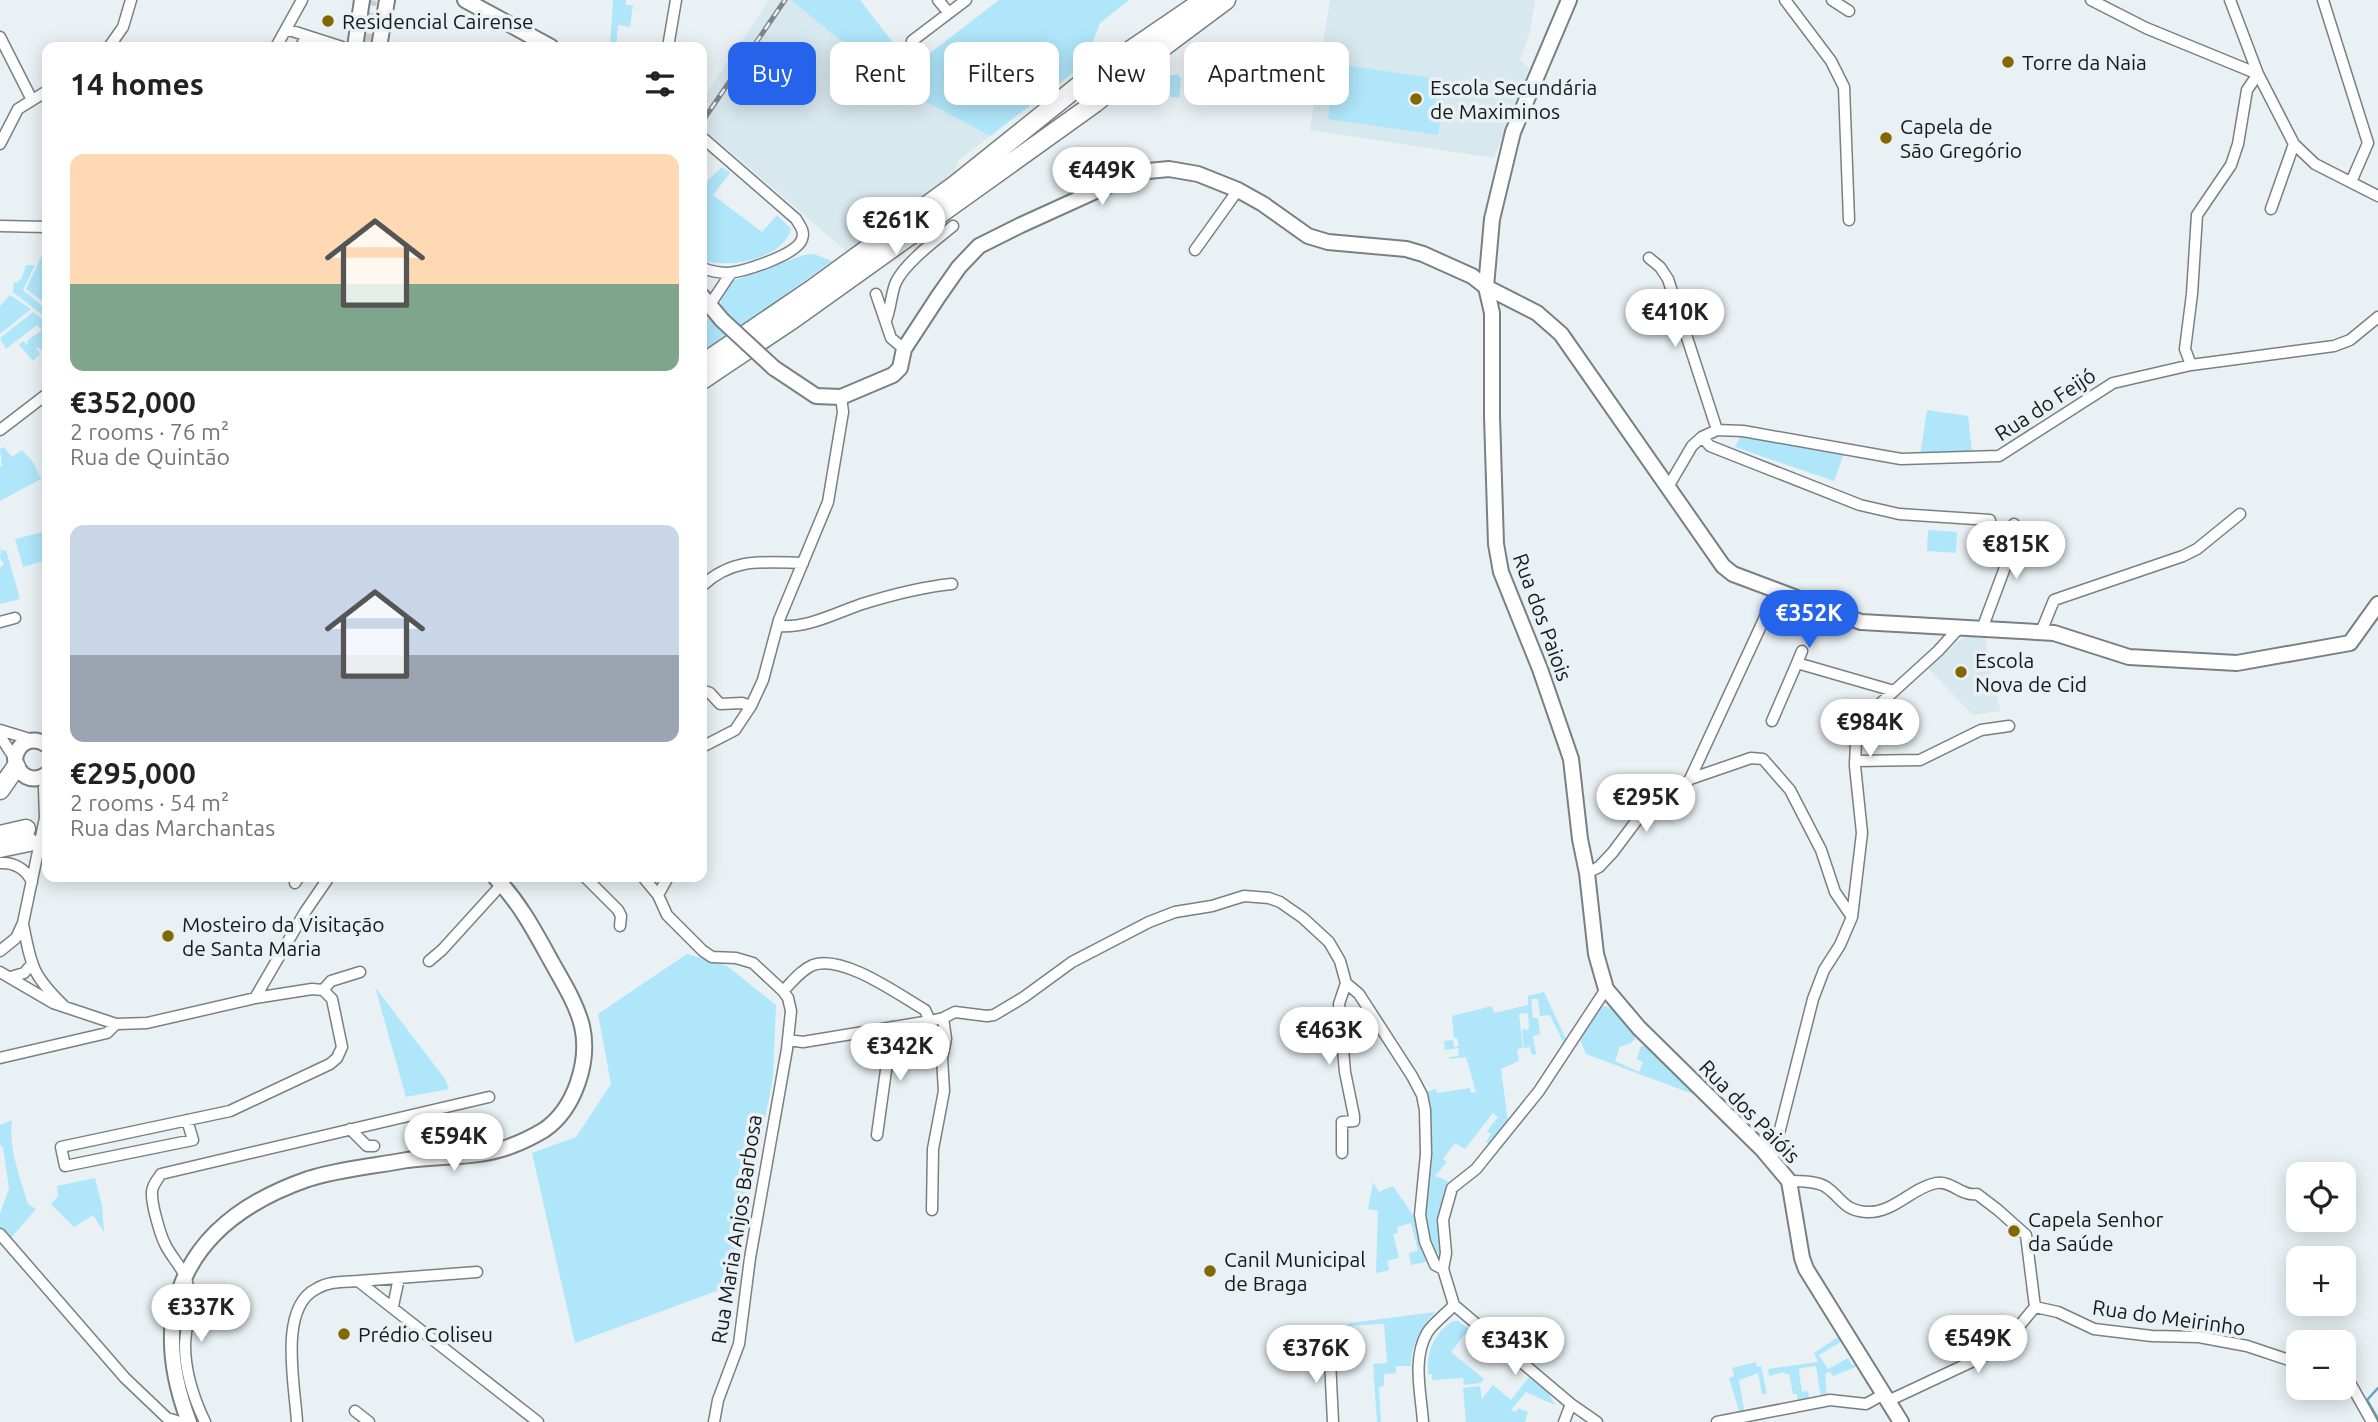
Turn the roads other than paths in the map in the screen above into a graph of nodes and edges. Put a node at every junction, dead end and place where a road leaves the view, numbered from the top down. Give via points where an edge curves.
1 (131, 0) edge
2 (302, 0) edge
3 (362, 0) edge
4 (465, 0) edge
5 (676, 0) edge
6 (938, 0) edge
7 (967, 0) edge
8 (1204, 0) edge
9 (1226, 0) edge
10 (1569, 0) edge
11 (1785, 0) edge
12 (1832, 0) edge
13 (2091, 0) edge
14 (2230, 0) edge
15 (2323, 0) edge
16 (388, 2) edge
17 (1849, 11) dead end
18 (949, 13) junction
19 (286, 29) junction
20 (0, 37) edge
21 (307, 37) junction
22 (912, 41) dead end
23 (112, 42) edge
24 (279, 42) edge
25 (304, 42) edge
26 (324, 42) edge
27 (356, 42) edge
28 (380, 42) edge
29 (542, 42) edge
30 (669, 42) edge
31 (2258, 74) junction
32 (42, 94) edge
33 (32, 100) junction
34 (707, 142) edge
35 (0, 144) edge
36 (2294, 144) junction
37 (2351, 182) junction
38 (1238, 190) junction
39 (2378, 196) edge
40 (2270, 209) dead end
41 (1849, 220) dead end
42 (0, 226) edge
43 (953, 226) dead end
44 (42, 227) edge
45 (1195, 250) dead end
46 (1649, 258) dead end
47 (707, 269) edge
48 (731, 273) junction
49 (1486, 287) junction
50 (876, 294) dead end
51 (707, 300) edge
52 (707, 302) edge
53 (2378, 317) edge
54 (886, 320) junction
55 (904, 349) junction
56 (707, 361) edge
57 (2191, 365) junction
58 (707, 377) edge
59 (841, 397) junction
60 (42, 398) edge
61 (0, 430) edge
62 (1717, 430) junction
63 (1702, 437) junction
64 (1668, 487) junction
65 (2241, 514) dead end
66 (1990, 520) dead end
67 (2014, 524) dead end
68 (803, 564) junction
69 (707, 582) edge
70 (953, 584) dead end
71 (1777, 591) junction
72 (2378, 604) edge
73 (16, 618) dead end
74 (0, 622) edge
75 (778, 625) junction
76 (1960, 627) junction
77 (1982, 629) junction
78 (2041, 632) junction
79 (1802, 651) dead end
80 (1797, 663) junction
81 (1894, 691) junction
82 (707, 692) edge
83 (751, 706) junction
84 (1772, 721) dead end
85 (2008, 726) dead end
86 (0, 730) edge
87 (0, 736) edge
88 (42, 741) edge
89 (707, 744) edge
90 (1855, 761) junction
91 (15, 763) junction
92 (42, 777) edge
93 (1690, 779) junction
94 (0, 790) edge
95 (42, 833) edge
96 (0, 835) edge
97 (0, 848) edge
98 (0, 863) edge
99 (1587, 873) junction
100 (32, 882) junction
101 (325, 882) edge
102 (496, 882) edge
103 (500, 882) edge
104 (590, 882) edge
105 (647, 882) edge
106 (664, 882) edge
107 (658, 895) junction
108 (1852, 917) junction
109 (23, 923) junction
110 (620, 926) dead end
111 (0, 951) edge
112 (429, 961) dead end
113 (32, 964) junction
114 (0, 972) edge
115 (360, 972) dead end
116 (11, 977) junction
117 (1346, 983) junction
118 (1606, 989) junction
119 (323, 990) junction
120 (783, 990) junction
121 (255, 999) junction
122 (66, 1007) junction
123 (943, 1018) junction
124 (930, 1021) junction
125 (116, 1024) junction
126 (892, 1027) junction
127 (788, 1040) junction
128 (0, 1058) edge
129 (489, 1097) dead end
130 (187, 1120) junction
131 (351, 1129) junction
132 (877, 1135) dead end
133 (374, 1146) dead end
134 (1342, 1153) dead end
135 (1772, 1161) junction
136 (1789, 1181) junction
137 (932, 1210) dead end
138 (0, 1234) edge
139 (1443, 1269) junction
140 (477, 1272) dead end
141 (185, 1276) junction
142 (399, 1278) junction
143 (358, 1281) junction
144 (1454, 1305) junction
145 (393, 1307) junction
146 (2035, 1307) junction
147 (1332, 1338) dead end
148 (2286, 1359) edge
149 (2356, 1396) edge
150 (1886, 1398) junction
151 (1571, 1404) junction
152 (355, 1411) dead end
153 (180, 1422) edge
154 (189, 1422) edge
155 (205, 1422) edge
156 (297, 1422) edge
157 (369, 1422) edge
158 (538, 1422) edge
159 (714, 1422) edge
160 (1333, 1422) edge
161 (1423, 1422) edge
162 (1564, 1422) edge
163 (1597, 1422) edge
164 (1717, 1422) edge
165 (1901, 1422) edge
166 (2372, 1422) edge

1 - 23 street via 123,27
2 - 19 street
3 - 27 street
4 - 29 street
5 - 30 street
6 - 18 street
7 - 18 street
8 - 56 highway via 1081,84 955,185
9 - 58 highway via 1095,103
10 - 49 street, Rua dos Paiois via 1513,132 1492,219
11 - 41 street via 1831,61 1844,88
12 - 17 street
13 - 31 street
14 - 31 street
15 - 37 street via 2368,143
16 - 28 street
18 - 22 street
19 - 21 street
19 - 24 street
20 - 33 street
21 - 25 street
21 - 26 street
31 - 36 street
31 - 57 street via 2247,90 2231,165 2197,215 2185,349
32 - 33 street
33 - 35 street via 18,109
34 - 48 street via 802,229 801,242 791,252
36 - 37 street via 2315,164
36 - 40 street
37 - 39 street
38 - 45 street
38 - 49 street via 1308,236 1328,242 1406,248 1456,268
38 - 55 street via 1198,174 1148,171 1021,225 979,246 959,267
42 - 44 street
43 - 54 street via 896,283
46 - 62 street via 1668,279
47 - 48 street
48 - 51 street
49 - 64 street via 1537,313 1561,334
49 - 99 street, Rua dos Paiois via 1492,313 1496,544 1501,572 1571,759
50 - 54 street
52 - 59 street, bridge via 774,368 816,396
53 - 57 street, Rua do Feijó via 2350,340 2334,346
54 - 55 street via 891,338
55 - 59 street via 900,368 893,375
57 - 62 street, Rua do Feijó via 2113,383 1999,456 1900,459 1743,430
59 - 68 street via 843,412 828,502
60 - 61 street
62 - 63 street, Rua do Feijó
63 - 64 street, Rua do Feijó
63 - 66 street via 1710,446 1860,505 1899,514
64 - 71 street via 1723,566
65 - 78 street via 2190,553 2054,600
67 - 77 street via 2010,554
68 - 69 street via 743,563 723,569
68 - 75 street
70 - 75 street via 888,596 813,623
71 - 76 street via 1861,622
71 - 93 street
72 - 78 street via 2350,643 2236,663 2129,657
73 - 74 street
75 - 83 street
76 - 77 street
76 - 81 street
77 - 78 street
79 - 80 street
80 - 81 street
80 - 84 street
81 - 90 street via 1862,727
82 - 83 street via 720,704
83 - 89 street via 735,730
85 - 90 street via 1981,730 1920,760
86 - 88 street
87 - 91 street
88 - 91 street via 28,741 18,748
90 - 108 street via 1862,832
91 - 92 street via 27,778
91 - 94 highway
93 - 99 street via 1671,799 1640,816 1613,852
93 - 108 street via 1751,758 1763,760 1790,790 1821,850 1835,892
95 - 100 street
96 - 97 highway via 28,835
98 - 100 street via 25,870
99 - 118 street, Rua dos Paióis via 1596,954
100 - 109 street
101 - 121 street
102 - 112 street
103 - 141 street via 526,916 565,985 582,1027 585,1048 580,1075 559,1115 545,1129 510,1147 311,1178 279,1191 224,1225 199,1251
104 - 110 street via 618,910
105 - 107 street
106 - 107 street
107 - 120 street via 667,915 712,957 753,963
108 - 135 street via 1814,999
109 - 111 street via 16,939
109 - 113 street
113 - 116 street
113 - 122 street via 41,983
114 - 116 street
115 - 119 street via 331,981
116 - 122 street
117 - 123 street via 1329,942 1303,918 1269,898 1244,896 1149,922 1072,962 994,1015 955,1012
117 - 134 street via 1339,1004 1354,1116 1353,1121 1342,1122
117 - 139 street via 1359,994 1422,1095 1426,1154 1420,1215 1430,1254
118 - 135 street, Rua dos Paióis
118 - 139 street via 1539,1091 1476,1169 1452,1188 1443,1220
119 - 121 street
119 - 130 street via 332,999 342,1047 337,1058 230,1111
120 - 124 street via 813,965 837,966 854,970 925,1010
120 - 127 street, Rua Maria Anjos Barbosa via 791,1011
121 - 125 street via 147,1023
122 - 125 street
123 - 124 street
123 - 137 street via 944,1091 933,1149
124 - 126 street
125 - 128 street via 107,1033
126 - 127 street via 803,1042
126 - 132 street
127 - 159 street, Rua Maria Anjos Barbosa via 739,1344
129 - 131 street
130 - 130 street via 61,1147 65,1166 193,1140
131 - 133 street via 367,1146
131 - 141 street via 162,1174 151,1193 153,1205 164,1243
135 - 136 street, Rua dos Paióis
136 - 146 street via 1818,1184 1844,1205 1868,1212 1883,1210 1934,1184 1977,1194 2026,1235
136 - 150 street, Rua dos Paióis via 1806,1269
138 - 153 street via 125,1378 167,1419
139 - 144 street
140 - 142 street
141 - 154 street via 172,1319 171,1348 179,1396
141 - 155 street via 191,1299 187,1368
142 - 143 street
142 - 145 street
143 - 145 street
143 - 156 street via 331,1283 307,1294 297,1307 292,1322
144 - 151 street
144 - 161 street via 1428,1331 1421,1348
145 - 158 street
146 - 148 street, Rua do Meirinho via 2094,1329 2199,1337
146 - 150 street via 2001,1348
147 - 160 street
149 - 166 street
150 - 164 street via 1866,1404 1830,1401
150 - 165 street, Rua dos Paióis
151 - 162 street
151 - 163 street
152 - 157 street

